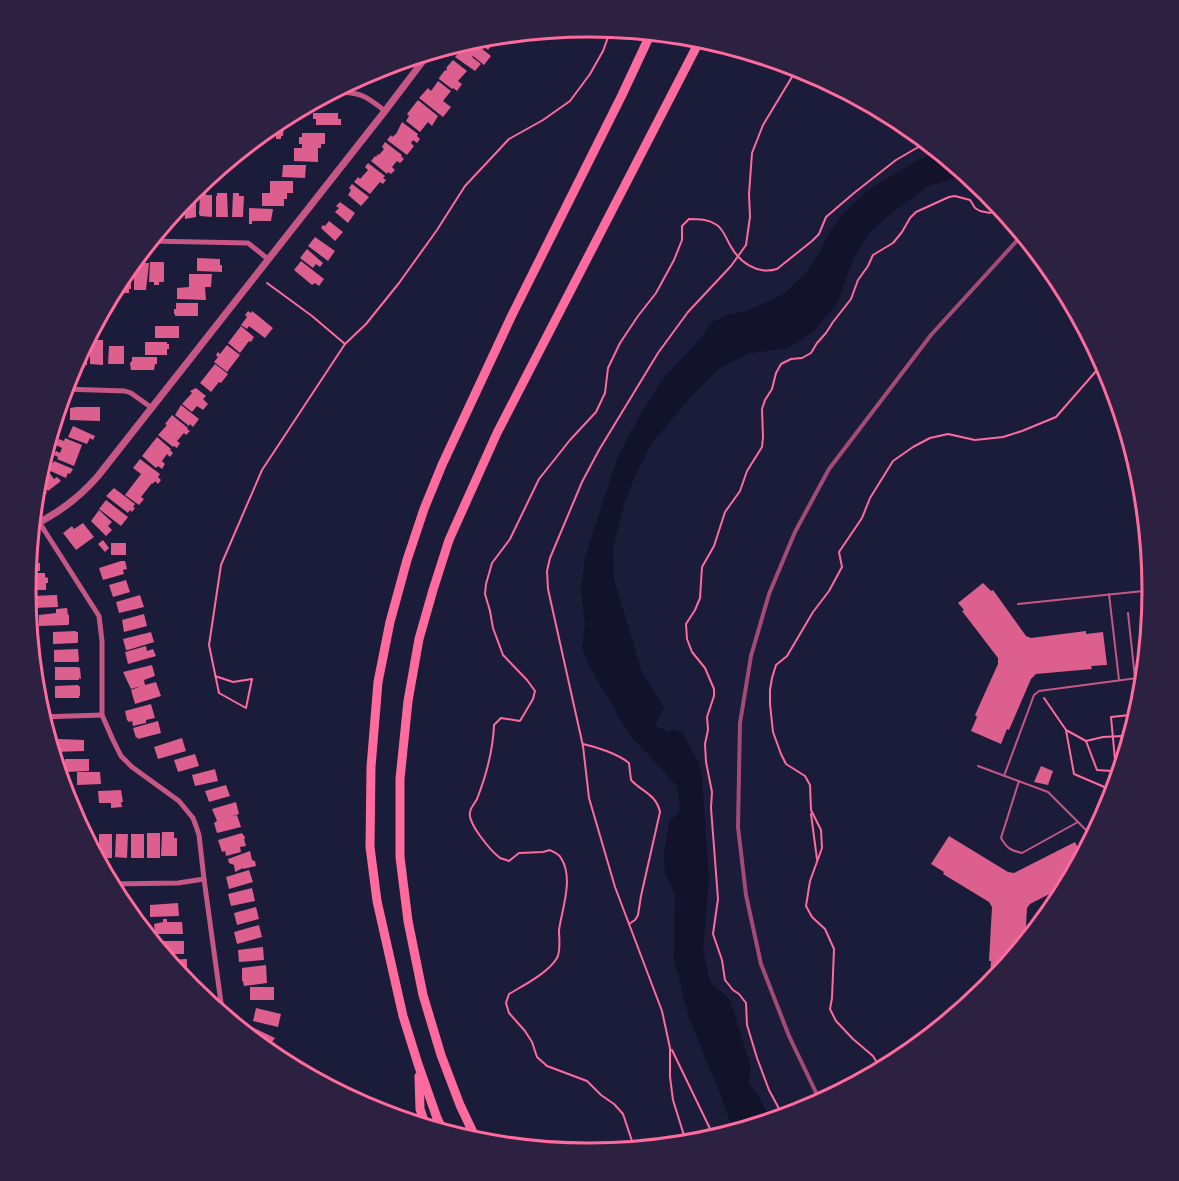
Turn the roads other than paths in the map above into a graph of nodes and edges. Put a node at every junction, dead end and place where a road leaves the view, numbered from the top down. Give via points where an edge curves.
1 (648, 40) edge
2 (696, 48) edge
3 (421, 63) edge
4 (349, 92) edge
5 (385, 111) junction
6 (161, 241) edge
7 (268, 259) junction
8 (74, 389) edge
9 (152, 408) junction
10 (41, 521) edge
11 (40, 529) edge
12 (1143, 591) edge
13 (1109, 594) junction
14 (1018, 604) dead end
15 (1128, 613) dead end
16 (1135, 678) joint
17 (1119, 680) junction
18 (102, 715) junction
19 (51, 717) edge
20 (978, 766) dead end
21 (1004, 776) junction
22 (1019, 782) junction
23 (1078, 822) junction
24 (1088, 832) edge
25 (204, 879) junction
26 (120, 884) edge
27 (221, 1003) edge
28 (418, 1065) junction
29 (423, 1118) edge
30 (439, 1123) edge
31 (472, 1131) edge

1 - 28 highway via 442,465 407,560 390,622 374,724 370,847 377,901
2 - 31 highway via 497,433 449,540 419,639 400,779 403,879 423,995 441,1055
3 - 5 street
4 - 5 street via 361,94
5 - 7 street
6 - 7 street via 248,243
7 - 9 street
8 - 9 street via 125,391
9 - 10 street via 85,491
11 - 18 street via 99,616
12 - 13 lane
13 - 14 lane
13 - 17 lane
15 - 16 lane
16 - 17 lane
17 - 21 lane via 1039,691 1034,695
18 - 19 street
18 - 25 street via 121,756 178,801 193,818
20 - 21 lane
21 - 22 lane
22 - 23 lane via 1048,792
22 - 23 lane via 1001,837 1006,847 1022,853
23 - 24 lane
25 - 26 street
25 - 27 street
28 - 29 highway
28 - 30 highway

